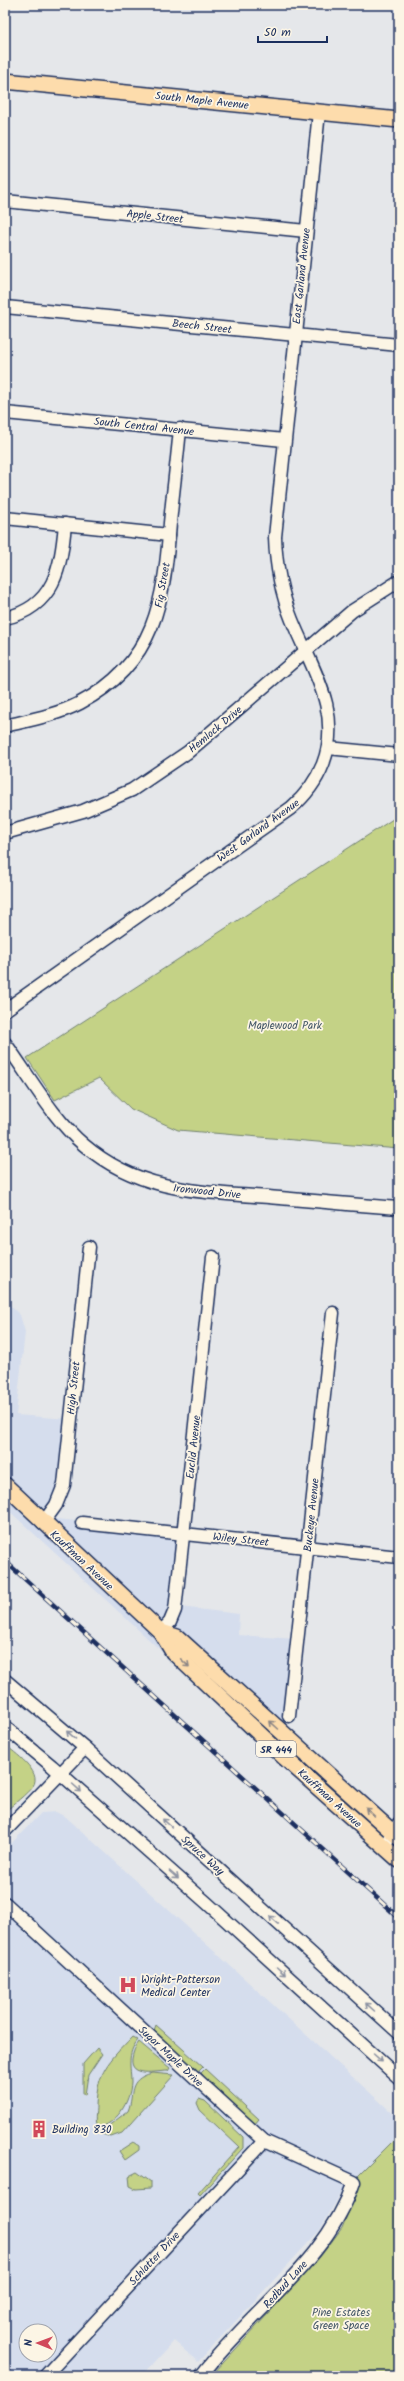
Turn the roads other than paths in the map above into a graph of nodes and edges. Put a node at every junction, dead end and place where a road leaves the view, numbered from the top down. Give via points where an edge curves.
1 (5, 81) edge
2 (319, 112) junction
3 (399, 120) edge
4 (5, 201) edge
5 (306, 231) junction
6 (5, 307) edge
7 (294, 335) junction
8 (399, 345) edge
9 (5, 413) edge
10 (180, 429) junction
11 (284, 440) junction
12 (5, 518) edge
13 (65, 524) junction
14 (170, 535) junction
15 (399, 581) edge
16 (5, 618) edge
17 (306, 651) junction
18 (5, 726) edge
19 (328, 748) junction
20 (399, 755) edge
21 (5, 833) edge
22 (5, 1010) edge
23 (5, 1043) edge
24 (399, 1208) edge
25 (89, 1247) dead end
26 (213, 1257) dead end
27 (333, 1313) dead end
28 (5, 1485) edge
29 (43, 1523) junction
30 (82, 1523) dead end
31 (184, 1533) junction
32 (308, 1547) junction
33 (399, 1557) edge
34 (161, 1632) junction
35 (5, 1680) edge
36 (289, 1716) dead end
37 (5, 1726) edge
38 (85, 1748) junction
39 (61, 1774) junction
40 (5, 1831) edge
41 (397, 1832) edge
42 (384, 1846) junction
43 (399, 1860) edge
44 (5, 1903) edge
45 (399, 2033) edge
46 (399, 2078) edge
47 (264, 2141) junction
48 (354, 2182) joint
49 (45, 2376) edge
50 (201, 2376) edge

1 - 2 main road, South Maple Avenue
2 - 3 main road, South Maple Avenue
2 - 5 street, East Garland Avenue
4 - 5 street, Apple Street
5 - 7 street, East Garland Avenue
6 - 7 street, Beech Street
7 - 8 street, Beech Street
7 - 11 street, East Garland Avenue
9 - 10 street, South Central Avenue
10 - 11 street, South Central Avenue
10 - 14 street, Fig Street
11 - 17 street, West Garland Avenue via 275,518 276,556 286,602
12 - 13 street
13 - 14 street
13 - 16 street via 60,565 51,585 28,608
14 - 18 street, Fig Street via 160,605 148,636 126,667 108,685 72,707
15 - 17 street, Hemlock Drive via 357,607
17 - 19 street, West Garland Avenue via 328,705
17 - 21 street, Hemlock Drive via 188,752 132,790 83,811
19 - 20 street
19 - 22 street, West Garland Avenue via 314,782 291,808
23 - 24 street, Ironwood Drive via 74,1136 98,1156 138,1179 186,1191
25 - 29 street, High Street via 64,1485 56,1505
26 - 31 street, Euclid Avenue
27 - 32 street, Buckeye Avenue
28 - 29 main road, Kauffman Avenue / SR 444
29 - 34 main road, Kauffman Avenue / SR 444
30 - 31 street, Wiley Street
31 - 32 street, Wiley Street
31 - 34 street, Euclid Avenue via 175,1610 170,1622
32 - 33 street, Wiley Street
32 - 36 street, Buckeye Avenue
41 -> 34 main road, Kauffman Avenue / SR 444 via 177,1637
34 -> 42 main road, Kauffman Avenue / SR 444 via 174,1652 285,1758
38 -> 35 street, Spruce Way
37 - 39 street
38 - 39 street
45 -> 38 street, Spruce Way
39 - 40 street
39 -> 46 street
41 - 42 street
42 - 43 main road, Kauffman Avenue / SR 444
44 - 47 street, Sugar Maple Drive
47 - 48 street, Sugar Maple Drive
47 - 49 street, Schlatter Drive
48 - 50 street, Redbud Lane via 344,2208 325,2239

